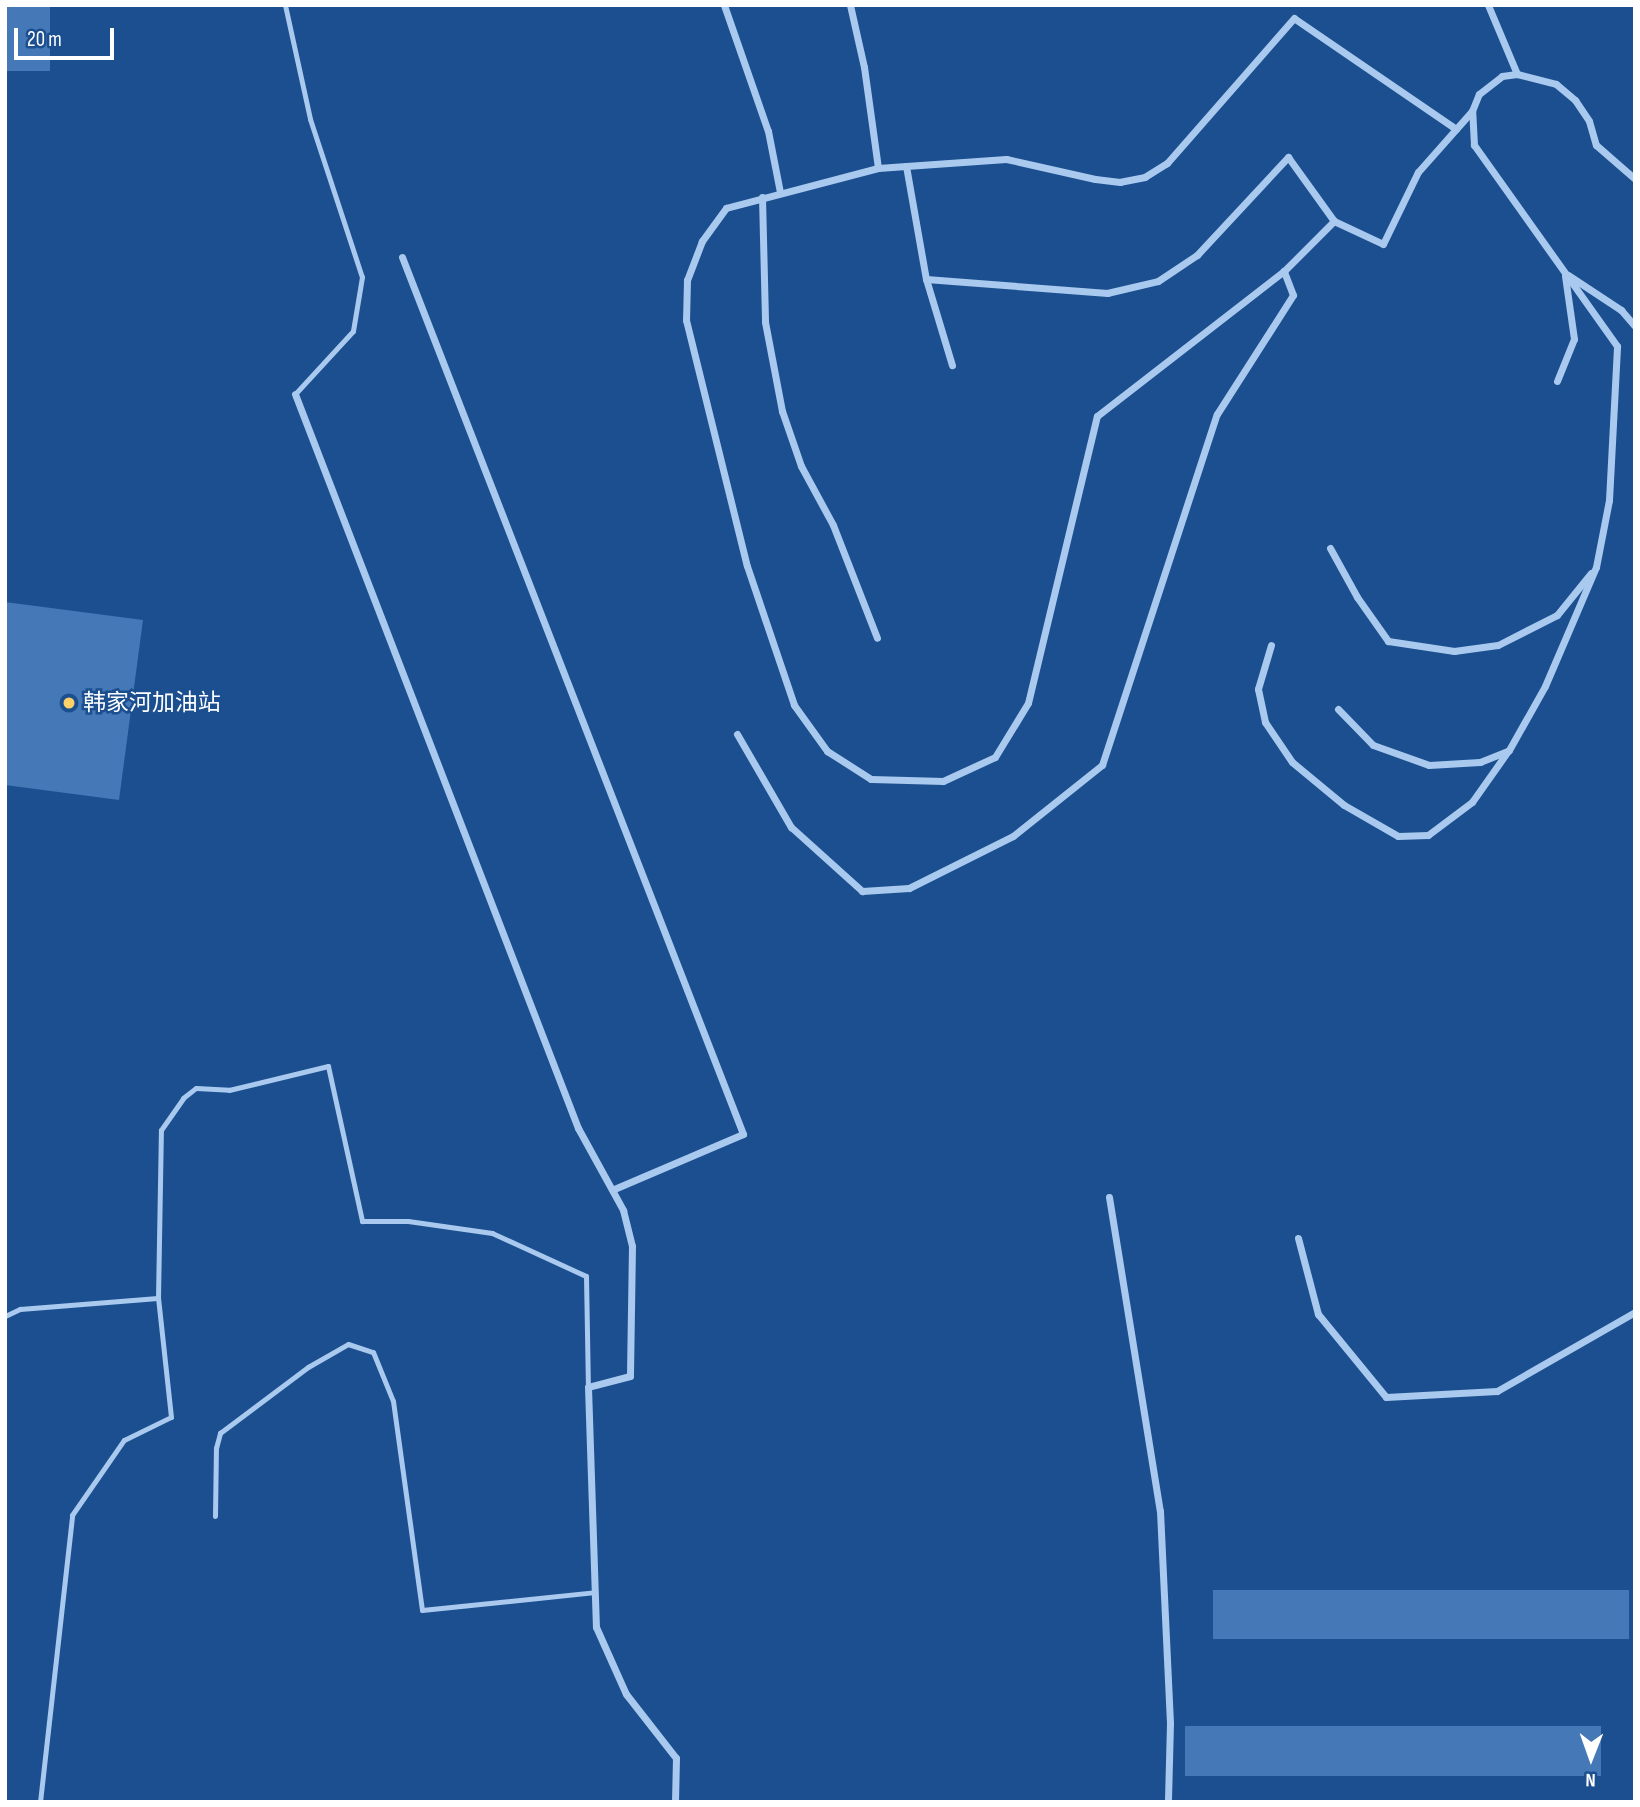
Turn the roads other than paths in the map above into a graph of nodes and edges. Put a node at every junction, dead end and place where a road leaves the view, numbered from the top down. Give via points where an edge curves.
1 (285, 5) edge
2 (724, 5) edge
3 (850, 5) edge
4 (1488, 5) edge
5 (1517, 74) junction
6 (1472, 111) junction
7 (1456, 129) junction
8 (906, 166) junction
9 (878, 168) junction
10 (1635, 179) edge
11 (780, 192) junction
12 (762, 197) junction
13 (1334, 221) junction
14 (402, 257) dead end
15 (1284, 271) junction
16 (1564, 272) junction
17 (926, 279) junction
18 (1635, 326) edge
19 (952, 365) dead end
20 (1557, 381) dead end
21 (295, 394) joint
22 (1330, 548) dead end
23 (1596, 567) junction
24 (877, 638) dead end
25 (1271, 645) dead end
26 (1338, 709) dead end
27 (737, 734) dead end
28 (1508, 750) junction
29 (612, 1190) junction
30 (1110, 1197) dead end
31 (1298, 1238) dead end
32 (158, 1298) junction
33 (1635, 1312) edge
34 (5, 1316) edge
35 (588, 1387) junction
36 (215, 1516) dead end
37 (595, 1592) junction
38 (40, 1802) edge
39 (675, 1802) edge
40 (1168, 1802) edge

1 - 21 lane via 310,119 362,277 353,331
2 - 11 street via 768,131
3 - 9 street
4 - 5 street
5 - 6 street via 1489,84
5 - 10 street via 1556,84 1575,100 1589,121 1596,145
6 - 7 street
6 - 16 street via 1474,145
7 - 8 street via 1294,18 1167,163 1145,177 1120,182 1095,179 1006,159
7 - 13 street via 1418,172 1383,244
8 - 9 street
8 - 17 street
9 - 11 street
11 - 12 street
12 - 15 street via 726,208 702,241 687,280 686,320 747,566 794,705 827,751 871,779 943,782 995,757 1028,703 1097,416
12 - 24 street via 765,322 782,411 801,466 832,525
13 - 15 street
13 - 17 street via 1288,157 1197,255 1158,281 1107,293
14 - 29 street via 743,1134
15 - 27 street via 1293,295 1217,414 1102,765 1013,836 909,888 862,891 791,827
16 - 18 street via 1621,310
16 - 20 street via 1574,339
16 - 23 street via 1617,346 1609,500
17 - 19 street
21 - 29 street via 578,1128
22 - 23 street via 1388,640 1454,651 1498,645 1557,615
23 - 28 street via 1545,686
25 - 28 street via 1258,689 1265,722 1292,762 1344,805 1398,836 1428,835 1472,802
26 - 28 street via 1373,745 1429,765 1480,762
29 - 35 street via 623,1210 632,1246 630,1376
30 - 40 street via 1160,1511 1170,1723
31 - 33 street via 1318,1314 1387,1397 1497,1391
32 - 34 lane via 20,1309
32 - 35 lane via 161,1130 183,1098 196,1088 229,1090 328,1066 362,1221 492,1233 586,1276
32 - 38 lane via 171,1417 124,1440 72,1515
35 - 37 street
36 - 37 lane via 220,1433 308,1367 348,1344 373,1352 393,1401 422,1610
37 - 39 street via 596,1627 626,1695 676,1758

